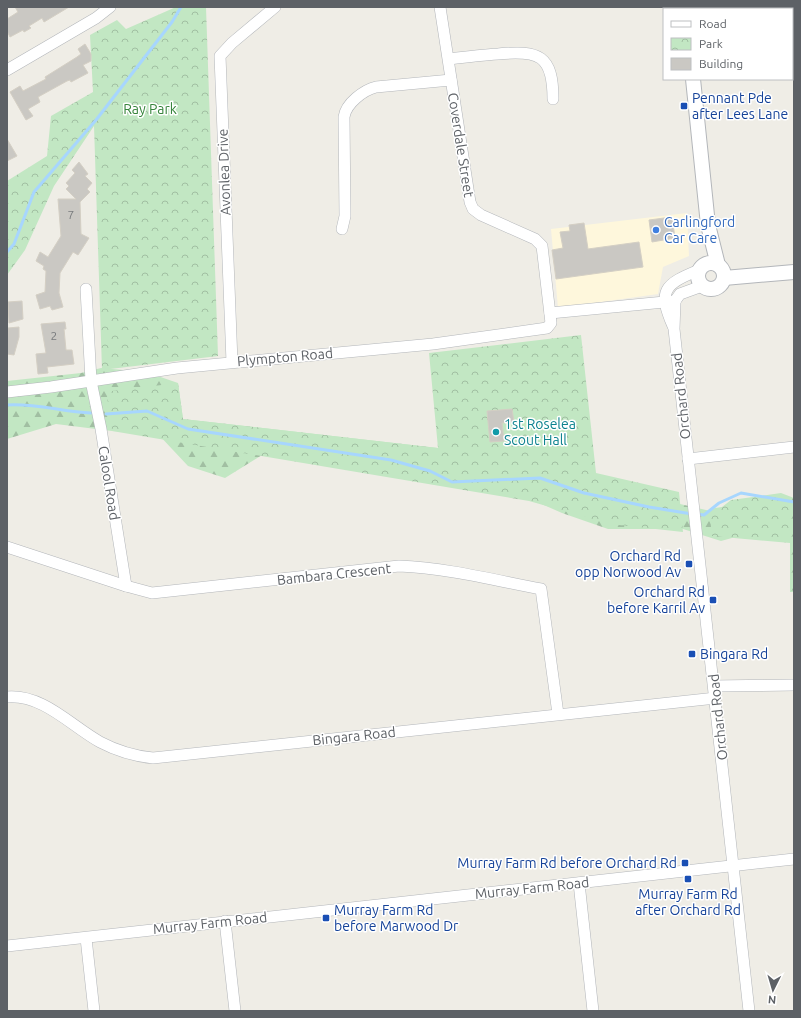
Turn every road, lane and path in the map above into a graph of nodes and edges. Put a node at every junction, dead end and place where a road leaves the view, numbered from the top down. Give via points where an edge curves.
1 (110, 7) edge
2 (275, 7) edge
3 (440, 7) edge
4 (449, 59) junction
5 (7, 70) edge
6 (451, 80) junction
7 (693, 80) edge
8 (553, 100) dead end
9 (708, 225) junction
10 (342, 230) dead end
11 (718, 265) junction
12 (702, 268) junction
13 (794, 272) edge
14 (724, 278) junction
15 (702, 286) junction
16 (86, 289) dead end
17 (671, 301) junction
18 (550, 313) junction
19 (232, 362) junction
20 (91, 381) junction
21 (7, 392) edge
22 (794, 447) edge
23 (688, 459) junction
24 (7, 547) edge
25 (126, 586) junction
26 (714, 686) junction
27 (794, 686) edge
28 (7, 697) edge
29 (716, 698) junction
30 (558, 714) junction
31 (794, 859) edge
32 (734, 866) junction
33 (579, 883) junction
34 (225, 921) junction
35 (86, 938) junction
36 (7, 946) edge
37 (94, 1011) edge
38 (235, 1011) edge
39 (593, 1011) edge
40 (749, 1011) edge

1 - 5 street via 96,18
2 - 19 street, Avonlea Drive via 220,56
3 - 4 street, Coverdale Street
4 - 6 street, Coverdale Street
4 - 8 street via 520,52 533,54 545,62 550,71
6 - 10 street via 376,87 369,89 346,108 345,216
6 - 18 street, Coverdale Street via 471,206 481,216 535,239 542,246
7 - 9 street
9 - 11 street
9 - 12 street
11 - 12 street via 713,263
11 - 14 street via 723,271
12 - 15 street via 698,278
12 - 17 street, Orchard Road via 669,285 666,293
13 - 14 street
14 - 15 street via 717,287 710,289
15 - 17 street via 680,294
16 - 20 street, Calool Road
17 - 18 street
17 - 23 street, Orchard Road
18 - 19 street, Plympton Road via 547,328 433,344
19 - 20 street, Plympton Road
20 - 21 street, Plympton Road
20 - 25 street, Calool Road
22 - 23 street
23 - 26 street, Orchard Road
24 - 25 street, Bambara Crescent
25 - 30 street, Bambara Crescent via 152,593 400,566 464,574 541,589
26 - 27 street
26 - 29 street, Orchard Road
28 - 30 street, Bingara Road via 15,696 41,703 99,742 135,756 152,758
29 - 30 street, Bingara Road
29 - 32 street, Orchard Road
31 - 32 street, Murray Farm Road
32 - 33 street, Murray Farm Road
32 - 40 street, Orchard Road
33 - 34 street, Murray Farm Road
33 - 39 street
34 - 35 street, Murray Farm Road
34 - 38 street
35 - 36 street, Murray Farm Road
35 - 37 street

